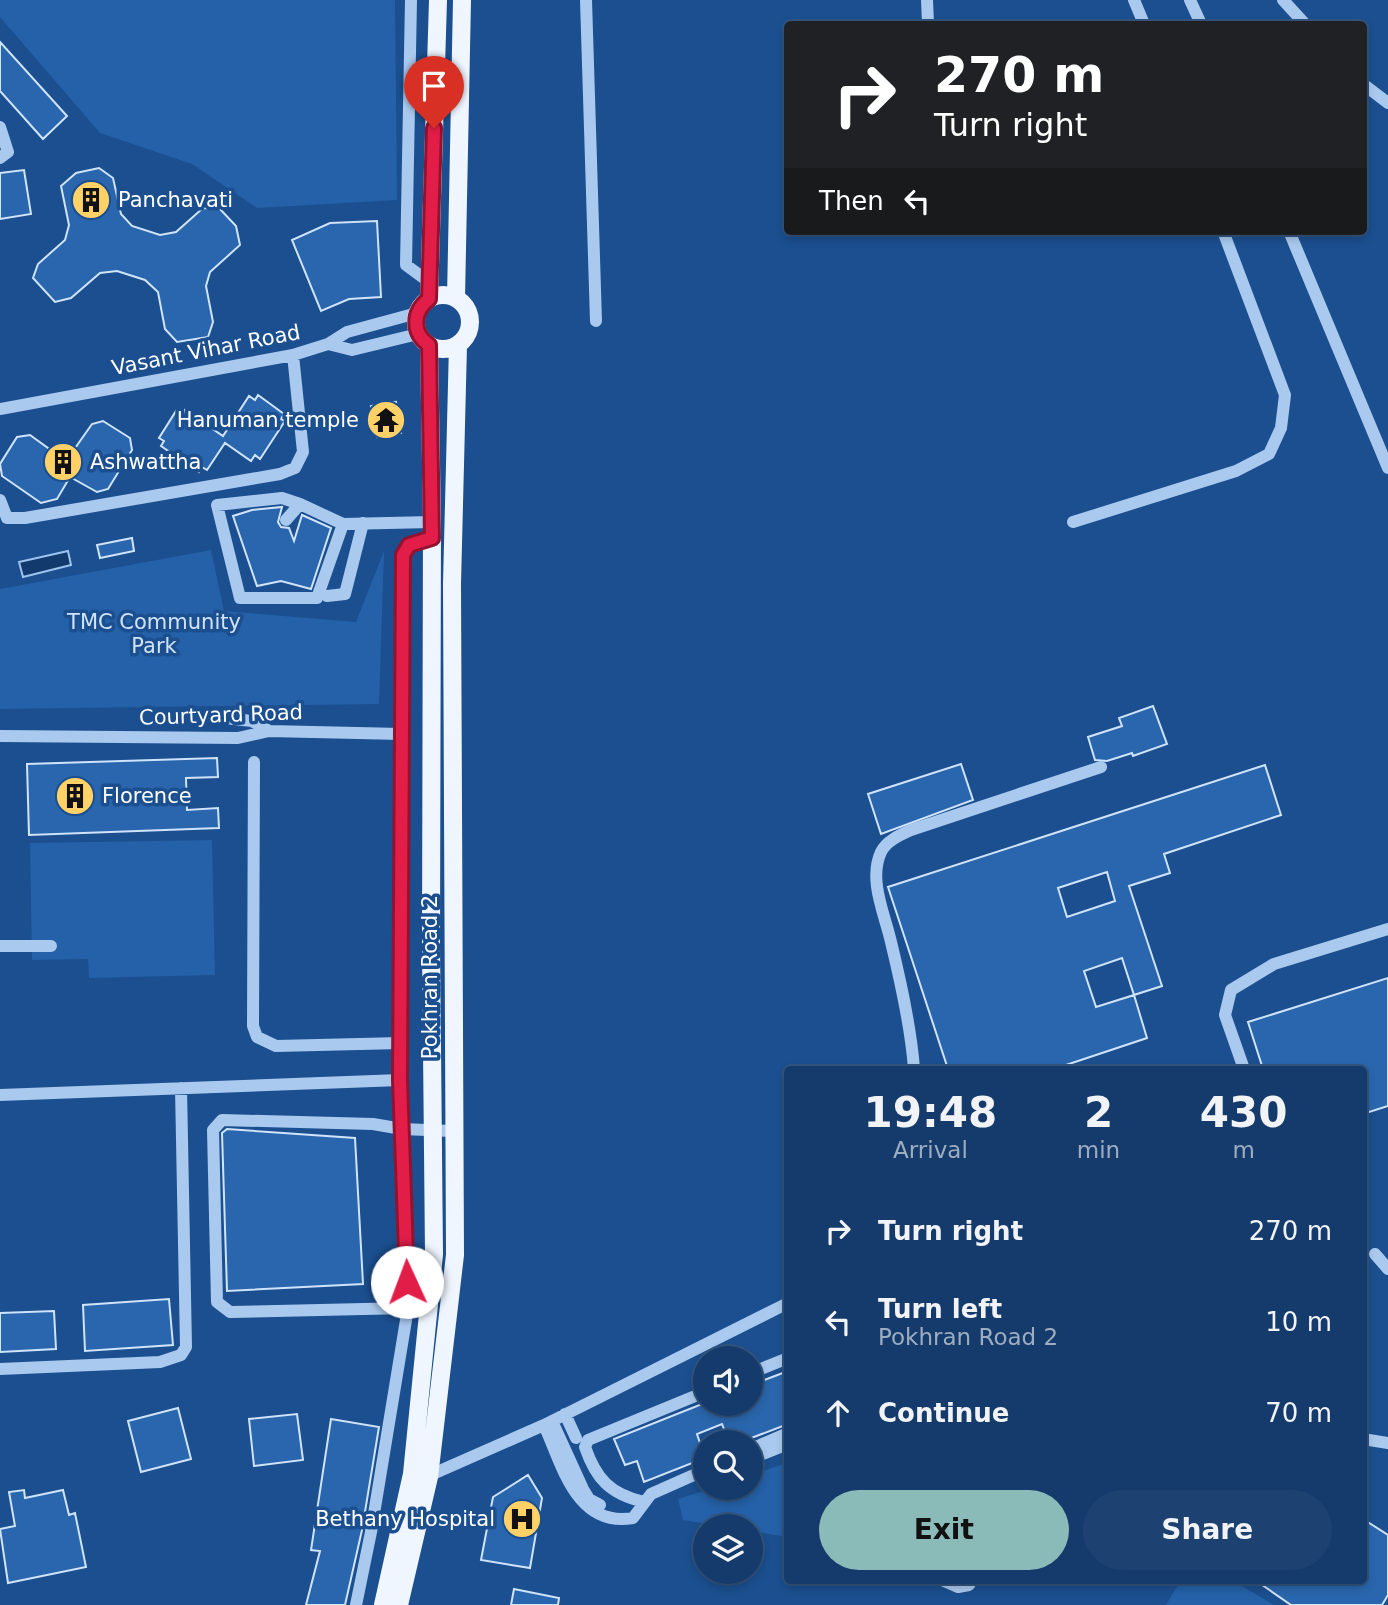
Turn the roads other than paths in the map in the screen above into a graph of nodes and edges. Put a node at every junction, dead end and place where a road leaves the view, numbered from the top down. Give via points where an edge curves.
1 (411, 0) edge
2 (438, 0) edge
3 (462, 0) edge
4 (586, 0) edge
5 (927, 0) edge
6 (1134, 0) edge
7 (1190, 0) edge
8 (1283, 0) edge
9 (928, 21) edge
10 (1143, 21) edge
11 (1200, 21) edge
12 (1302, 21) edge
13 (1367, 87) edge
14 (1388, 103) edge
15 (0, 127) edge
16 (0, 158) edge
17 (1225, 235) edge
18 (1291, 235) edge
19 (425, 298) junction
20 (456, 298) junction
21 (596, 321) dead end
22 (424, 340) junction
23 (328, 344) junction
24 (458, 345) junction
25 (293, 355) junction
26 (0, 409) edge
27 (1388, 468) edge
28 (0, 500) edge
29 (300, 504) junction
30 (286, 520) dead end
31 (1073, 522) dead end
32 (363, 523) junction
33 (343, 524) junction
34 (432, 530) junction
35 (327, 596) dead end
36 (225, 718) dead end
37 (269, 731) junction
38 (401, 734) junction
39 (0, 736) edge
40 (254, 762) dead end
41 (1101, 767) dead end
42 (1388, 929) edge
43 (0, 946) edge
44 (51, 946) dead end
45 (401, 1042) junction
46 (913, 1066) edge
47 (1243, 1066) edge
48 (400, 1080) junction
49 (181, 1088) junction
50 (0, 1095) edge
51 (402, 1129) junction
52 (432, 1130) junction
53 (452, 1131) junction
54 (1375, 1254) dead end
55 (1388, 1269) edge
56 (784, 1304) edge
57 (408, 1308) junction
58 (784, 1360) edge
59 (763, 1368) edge
60 (0, 1369) edge
61 (693, 1397) edge
62 (565, 1414) junction
63 (548, 1423) junction
64 (784, 1435) edge
65 (576, 1438) dead end
66 (1367, 1440) edge
67 (1388, 1443) edge
68 (763, 1444) edge
69 (784, 1446) edge
70 (763, 1454) edge
71 (693, 1475) edge
72 (420, 1476) junction
73 (644, 1502) junction
74 (951, 1584) edge
75 (970, 1584) edge
76 (356, 1605) edge
77 (383, 1605) edge
78 (400, 1605) edge

1 - 19 street via 406,265
2 - 19 main road
3 - 20 main road
4 - 21 street
5 - 9 street
6 - 10 street
7 - 11 street
8 - 12 street
13 - 14 street
15 - 16 street via 8,152
17 - 31 street via 1285,395 1280,428 1269,454 1236,471
18 - 27 street
19 - 20 main road via 442,294
19 - 22 main road
19 - 23 street
20 - 24 main road via 471,322
22 - 23 street, Vasant Vihar Road via 352,350
22 - 24 main road via 444,350
22 - 34 main road, Pokhran Road 2
23 - 25 street, Vasant Vihar Road
24 - 53 main road, Pokhran Road 2 via 452,598
25 - 26 street, Vasant Vihar Road
25 - 28 street via 303,452 295,468 25,518 7,518
29 - 30 street
29 - 33 street
29 - 33 street via 282,498 217,505 240,598 317,598
32 - 33 street
32 - 34 street
32 - 35 street via 345,594
34 - 38 street via 409,545 403,555
34 - 52 main road, Pokhran Road 2
36 - 37 street via 252,721
37 - 38 street, Courtyard Road
37 - 39 street, Courtyard Road via 238,738
38 - 45 street
40 - 45 street via 253,1026 257,1037 276,1046
41 - 46 street via 911,830 893,838 881,851 878,895
42 - 47 street via 1273,964 1231,990 1225,1015
43 - 44 street
45 - 48 street
48 - 49 street
48 - 51 street
49 - 50 street
49 - 60 street via 186,1347 181,1355 160,1362
51 - 52 street
51 - 57 street
51 - 57 street via 373,1124 222,1121 214,1130 217,1301 230,1312
52 - 53 street
52 - 72 main road, Pokhran Road 2 via 434,1254
53 - 72 main road, Pokhran Road 2 via 455,1255
54 - 55 street
56 - 62 street
57 - 76 street
58 - 59 street
61 - 73 street via 588,1440 585,1447 598,1478 626,1498
62 - 63 street
62 - 65 street
63 - 72 street
63 - 73 street via 589,1499 633,1518
64 - 68 street
66 - 67 street
69 - 70 street
71 - 73 street via 651,1494
72 - 77 main road, Pokhran Road 2
72 - 78 main road, Pokhran Road 2
74 - 75 street

